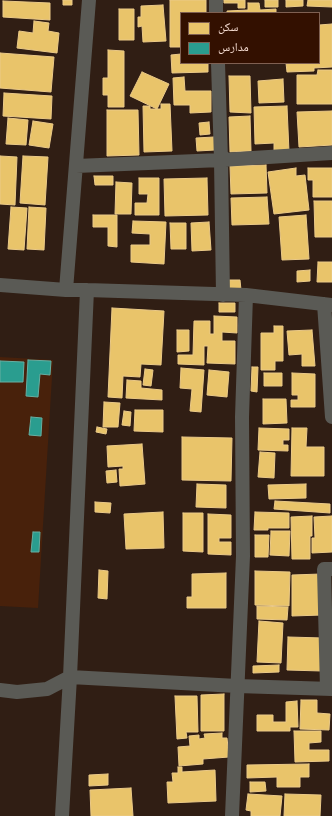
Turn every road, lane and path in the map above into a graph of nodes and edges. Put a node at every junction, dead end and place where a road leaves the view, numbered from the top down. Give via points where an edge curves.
1 (89, 0) edge
2 (216, 0) edge
3 (216, 12) edge
4 (218, 64) edge
5 (332, 153) edge
6 (221, 160) junction
7 (76, 166) junction
8 (0, 285) edge
9 (66, 290) junction
10 (87, 290) junction
11 (224, 294) junction
12 (246, 295) junction
13 (328, 305) edge
14 (332, 417) edge
15 (332, 569) edge
16 (70, 677) junction
17 (236, 686) junction
18 (330, 689) edge
19 (0, 690) edge
20 (62, 816) edge
21 (232, 816) edge

1 - 7 street
2 - 3 street
4 - 6 street
5 - 6 street
6 - 7 street
6 - 11 street
7 - 9 street
8 - 9 street
9 - 10 street
10 - 11 street
10 - 16 street
11 - 12 street
12 - 13 street
12 - 17 street via 242,417 243,556
13 - 14 street
15 - 18 street via 324,569
16 - 17 street
16 - 19 street via 47,689 17,692
16 - 20 street
17 - 18 street
17 - 21 street

